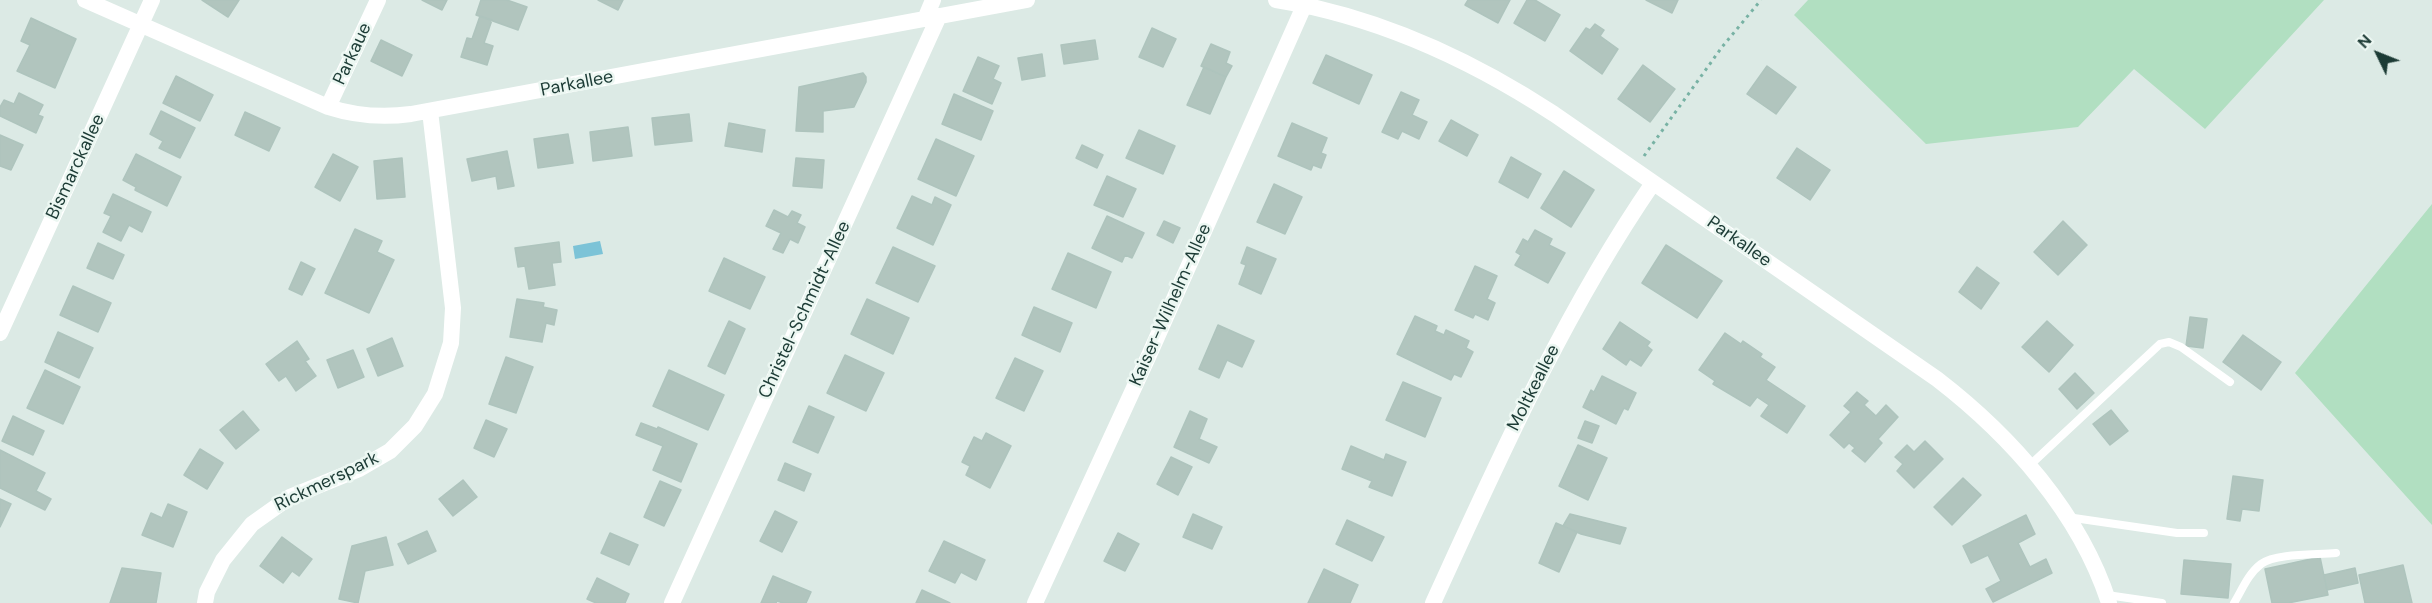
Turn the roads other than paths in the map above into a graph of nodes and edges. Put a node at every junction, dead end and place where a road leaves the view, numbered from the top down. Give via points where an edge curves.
1 (85, 0) edge
2 (152, 0) edge
3 (378, 0) edge
4 (933, 0) edge
5 (1027, 0) edge
6 (1290, 2) edge
7 (932, 17) junction
8 (142, 23) junction
9 (328, 107) junction
10 (430, 111) junction
11 (1653, 183) junction
12 (0, 333) edge
13 (2230, 382) dead end
14 (2029, 466) junction
15 (2066, 517) junction
16 (2204, 533) dead end
17 (2336, 553) dead end
18 (2108, 599) edge
19 (205, 603) edge
20 (672, 603) edge
21 (1035, 603) edge
22 (1433, 603) edge
23 (2162, 603) edge
24 (2234, 603) edge

1 - 8 street, Parkallee
2 - 8 street, Bismarckallee
3 - 9 street, Parkaue
4 - 7 street, Christel-Schmidt-Allee
5 - 7 street, Parkallee
6 - 11 street, Parkallee via 1388,30 1457,58 1522,94
6 - 21 street, Kaiser-Wilhelm-Allee via 1150,353
7 - 10 street, Parkallee
7 - 20 street, Christel-Schmidt-Allee
8 - 9 street, Parkallee
8 - 12 street, Bismarckallee
9 - 10 street, Parkallee via 379,117
10 - 19 street, Rickmerspark via 453,308 449,352 435,394 415,426 390,451 359,470 290,497 252,524 223,560
11 - 14 street, Parkallee via 1937,379 1978,413
11 - 22 street, Moltkeallee via 1599,267 1549,356
13 - 14 lane via 2181,347 2169,342 2160,344
14 - 15 street, Parkallee
15 - 16 lane via 2177,533
15 - 18 street, Parkallee
17 - 24 lane via 2276,558 2262,564
18 - 23 lane

